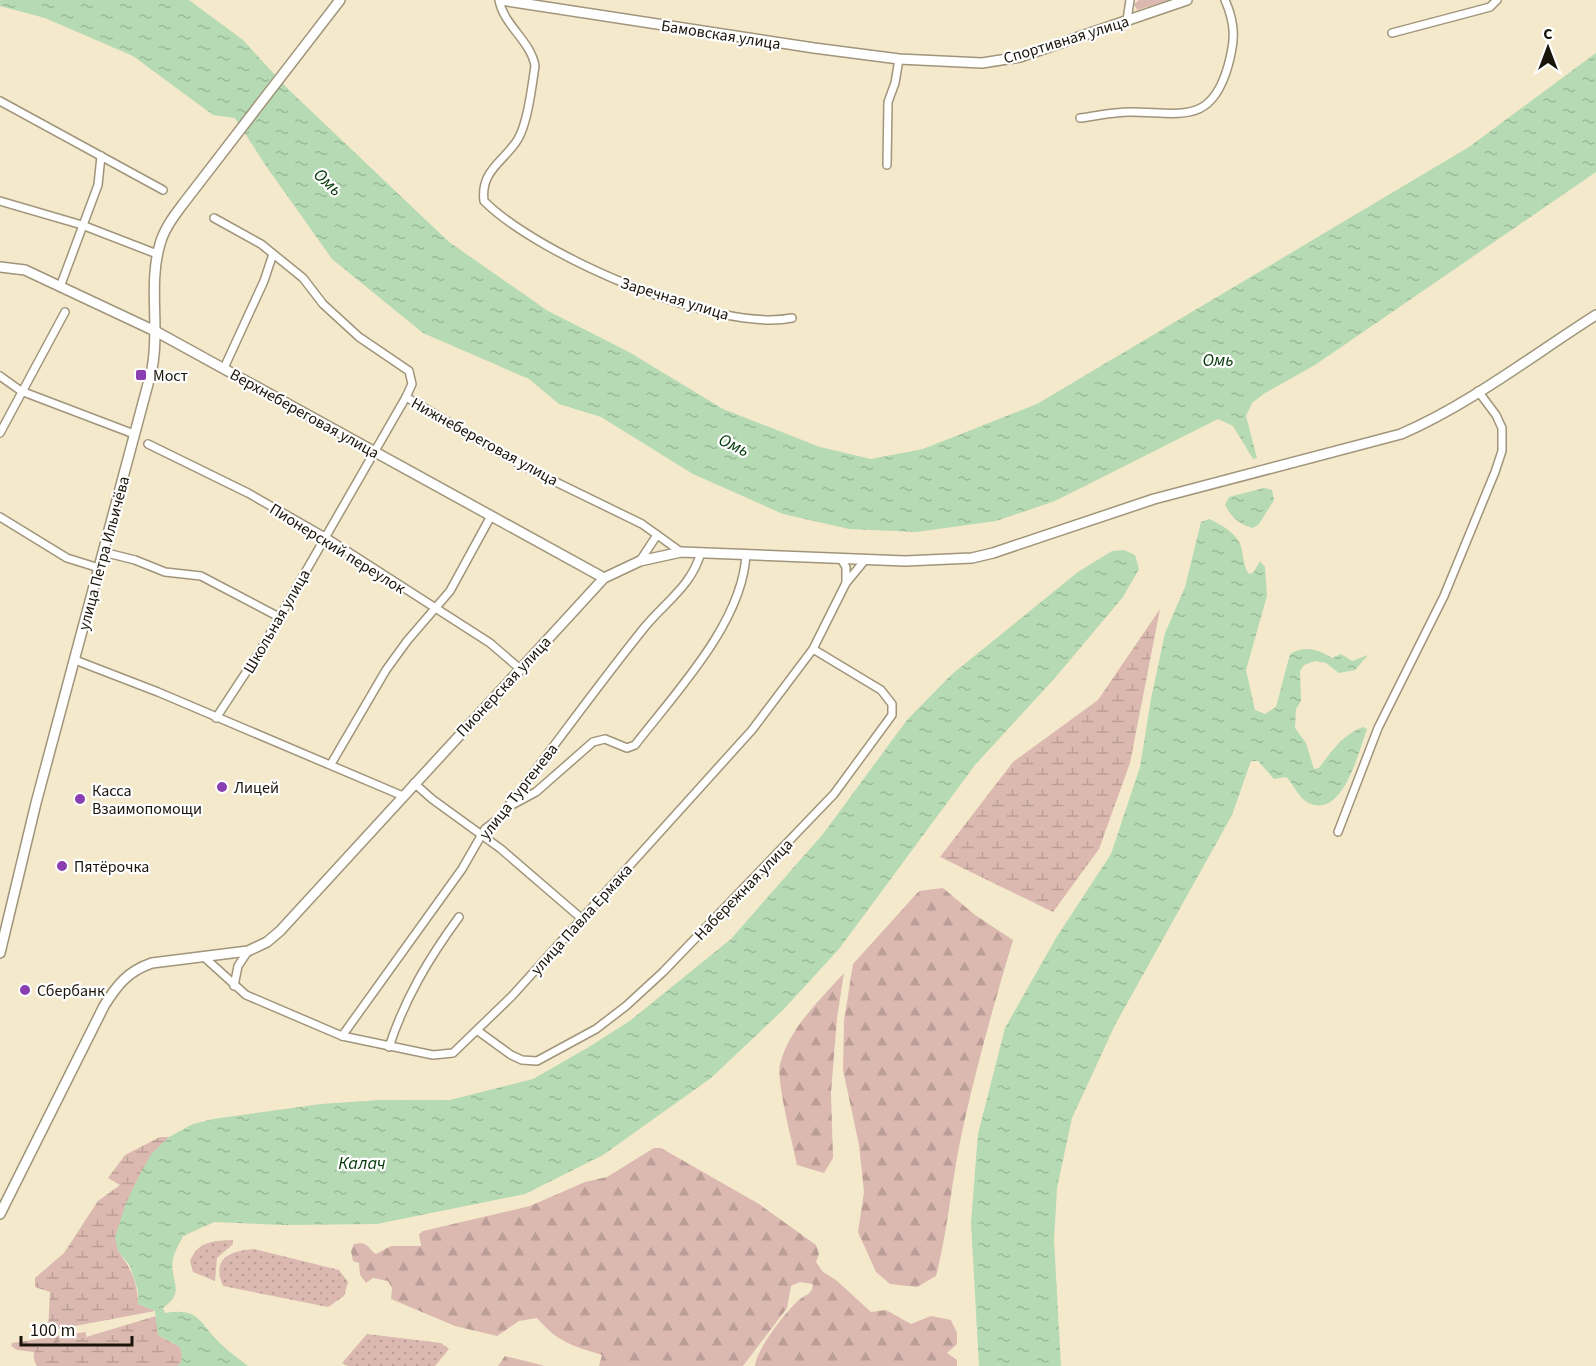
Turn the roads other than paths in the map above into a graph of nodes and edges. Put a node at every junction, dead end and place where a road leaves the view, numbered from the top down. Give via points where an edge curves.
1 (340, 0) edge
2 (500, 0) edge
3 (1130, 0) edge
4 (1187, 0) edge
5 (1225, 0) edge
6 (1497, 0) edge
7 (1127, 20) junction
8 (1392, 33) dead end
9 (899, 58) junction
10 (941, 62) joint
11 (0, 101) edge
12 (1080, 118) dead end
13 (101, 156) junction
14 (887, 165) dead end
15 (163, 190) dead end
16 (0, 201) edge
17 (213, 218) dead end
18 (82, 225) junction
19 (157, 254) junction
20 (273, 254) junction
21 (0, 267) edge
22 (60, 286) junction
23 (65, 312) dead end
24 (1596, 315) edge
25 (792, 318) dead end
26 (157, 332) junction
27 (224, 369) junction
28 (0, 376) edge
29 (21, 391) junction
30 (1478, 391) junction
31 (406, 397) junction
32 (0, 433) edge
33 (134, 434) junction
34 (148, 444) dead end
35 (374, 451) junction
36 (491, 516) junction
37 (0, 517) edge
38 (657, 535) junction
39 (325, 537) junction
40 (103, 552) junction
41 (681, 552) junction
42 (701, 552) junction
43 (746, 554) junction
44 (841, 559) junction
45 (865, 560) junction
46 (640, 561) junction
47 (99, 568) junction
48 (604, 578) junction
49 (846, 583) junction
50 (435, 609) junction
51 (279, 617) junction
52 (813, 649) junction
53 (75, 660) junction
54 (519, 668) junction
55 (216, 718) junction
56 (331, 764) junction
57 (414, 783) junction
58 (403, 796) junction
59 (507, 807) junction
60 (1338, 832) dead end
61 (481, 836) junction
62 (459, 917) dead end
63 (581, 918) junction
64 (248, 951) junction
65 (0, 953) edge
66 (204, 957) junction
67 (234, 986) junction
68 (478, 1030) junction
69 (342, 1036) junction
70 (389, 1047) junction
71 (0, 1214) edge

1 - 19 street, улица Петра Ильичёва via 169,223
2 - 9 street, Бамовская улица
2 - 25 street, Заречная улица via 505,18 533,57 535,66 519,138 492,167 484,182 484,201 549,247 618,281 741,317
3 - 7 street
4 - 7 street, Спортивная улица
5 - 12 street via 1235,41 1221,88 1211,102 1190,112 1129,112
6 - 8 street via 1479,10
7 - 10 street, Спортивная улица via 1020,57
9 - 10 street, Бамовская улица
9 - 14 street via 888,102
11 - 13 street
13 - 15 street
13 - 18 street via 98,184
16 - 18 street
17 - 20 street, Нижнебереговая улица
18 - 19 street
18 - 22 street
19 - 26 street, улица Петра Ильичёва
20 - 27 street
20 - 31 street, Нижнебереговая улица via 303,278 323,304 359,337 409,371 412,384
21 - 22 street, Верхнебереговая улица via 17,267
22 - 26 street, Верхнебереговая улица
23 - 29 street
24 - 30 street, Пионерская улица
26 - 27 street, Верхнебереговая улица
26 - 33 street, улица Петра Ильичёва via 152,369
27 - 35 street, Верхнебереговая улица
28 - 29 street
29 - 32 street
29 - 33 street
30 - 45 street, Пионерская улица via 1401,434 1154,499 993,553 945,561
30 - 60 street via 1497,415 1502,428 1502,451 1444,596 1377,728
31 - 35 street, Школьная улица
31 - 38 street, Нижнебереговая улица via 513,460 588,495
33 - 40 street, улица Петра Ильичёва
34 - 39 street, Пионерский переулок via 248,493
35 - 36 street, Верхнебереговая улица
35 - 39 street, Школьная улица
36 - 48 street, Верхнебереговая улица
36 - 50 street via 450,591
37 - 47 street via 67,558
38 - 41 street, Нижнебереговая улица
38 - 46 street
39 - 50 street, Пионерский переулок
39 - 51 street, Школьная улица
40 - 47 street, улица Петра Ильичёва
40 - 51 street via 165,572 201,576
41 - 42 street, Пионерская улица
41 - 46 street, Пионерская улица
42 - 43 street, Пионерская улица
42 - 59 street, улица Тургенева via 686,584 643,628
43 - 44 street, Пионерская улица
43 - 59 street via 741,584 721,630 635,745 627,748 605,739 593,742 536,792
44 - 45 street, Пионерская улица
44 - 49 street via 846,567
45 - 49 street, улица Павла Ермака
46 - 48 street, Пионерская улица
47 - 53 street, улица Петра Ильичёва
48 - 54 street, Пионерская улица
49 - 52 street, улица Павла Ермака
50 - 54 street, Пионерский переулок via 490,643
50 - 56 street via 386,670
51 - 55 street, Школьная улица
52 - 63 street, улица Павла Ермака via 752,730
52 - 68 street, Набережная улица via 881,690 893,709 884,729 834,794 663,972 596,1029 529,1062 511,1055
53 - 55 street
53 - 65 street, улица Петра Ильичёва
54 - 57 street, Пионерская улица
55 - 56 street
56 - 58 street
57 - 58 street, Пионерская улица
57 - 61 street
58 - 64 street, Пионерская улица via 289,923 267,942
59 - 61 street, улица Тургенева
61 - 63 street
61 - 69 street, улица Тургенева via 462,869
62 - 70 street via 427,961
63 - 68 street, улица Павла Ермака
64 - 66 street, Пионерская улица
64 - 67 street via 238,966
66 - 67 street, улица Павла Ермака
66 - 71 street, Пионерская улица via 152,963 138,968 115,988 35,1138
67 - 69 street, улица Павла Ермака via 258,1002
68 - 70 street, улица Павла Ермака via 460,1049 444,1055
69 - 70 street, улица Павла Ермака

